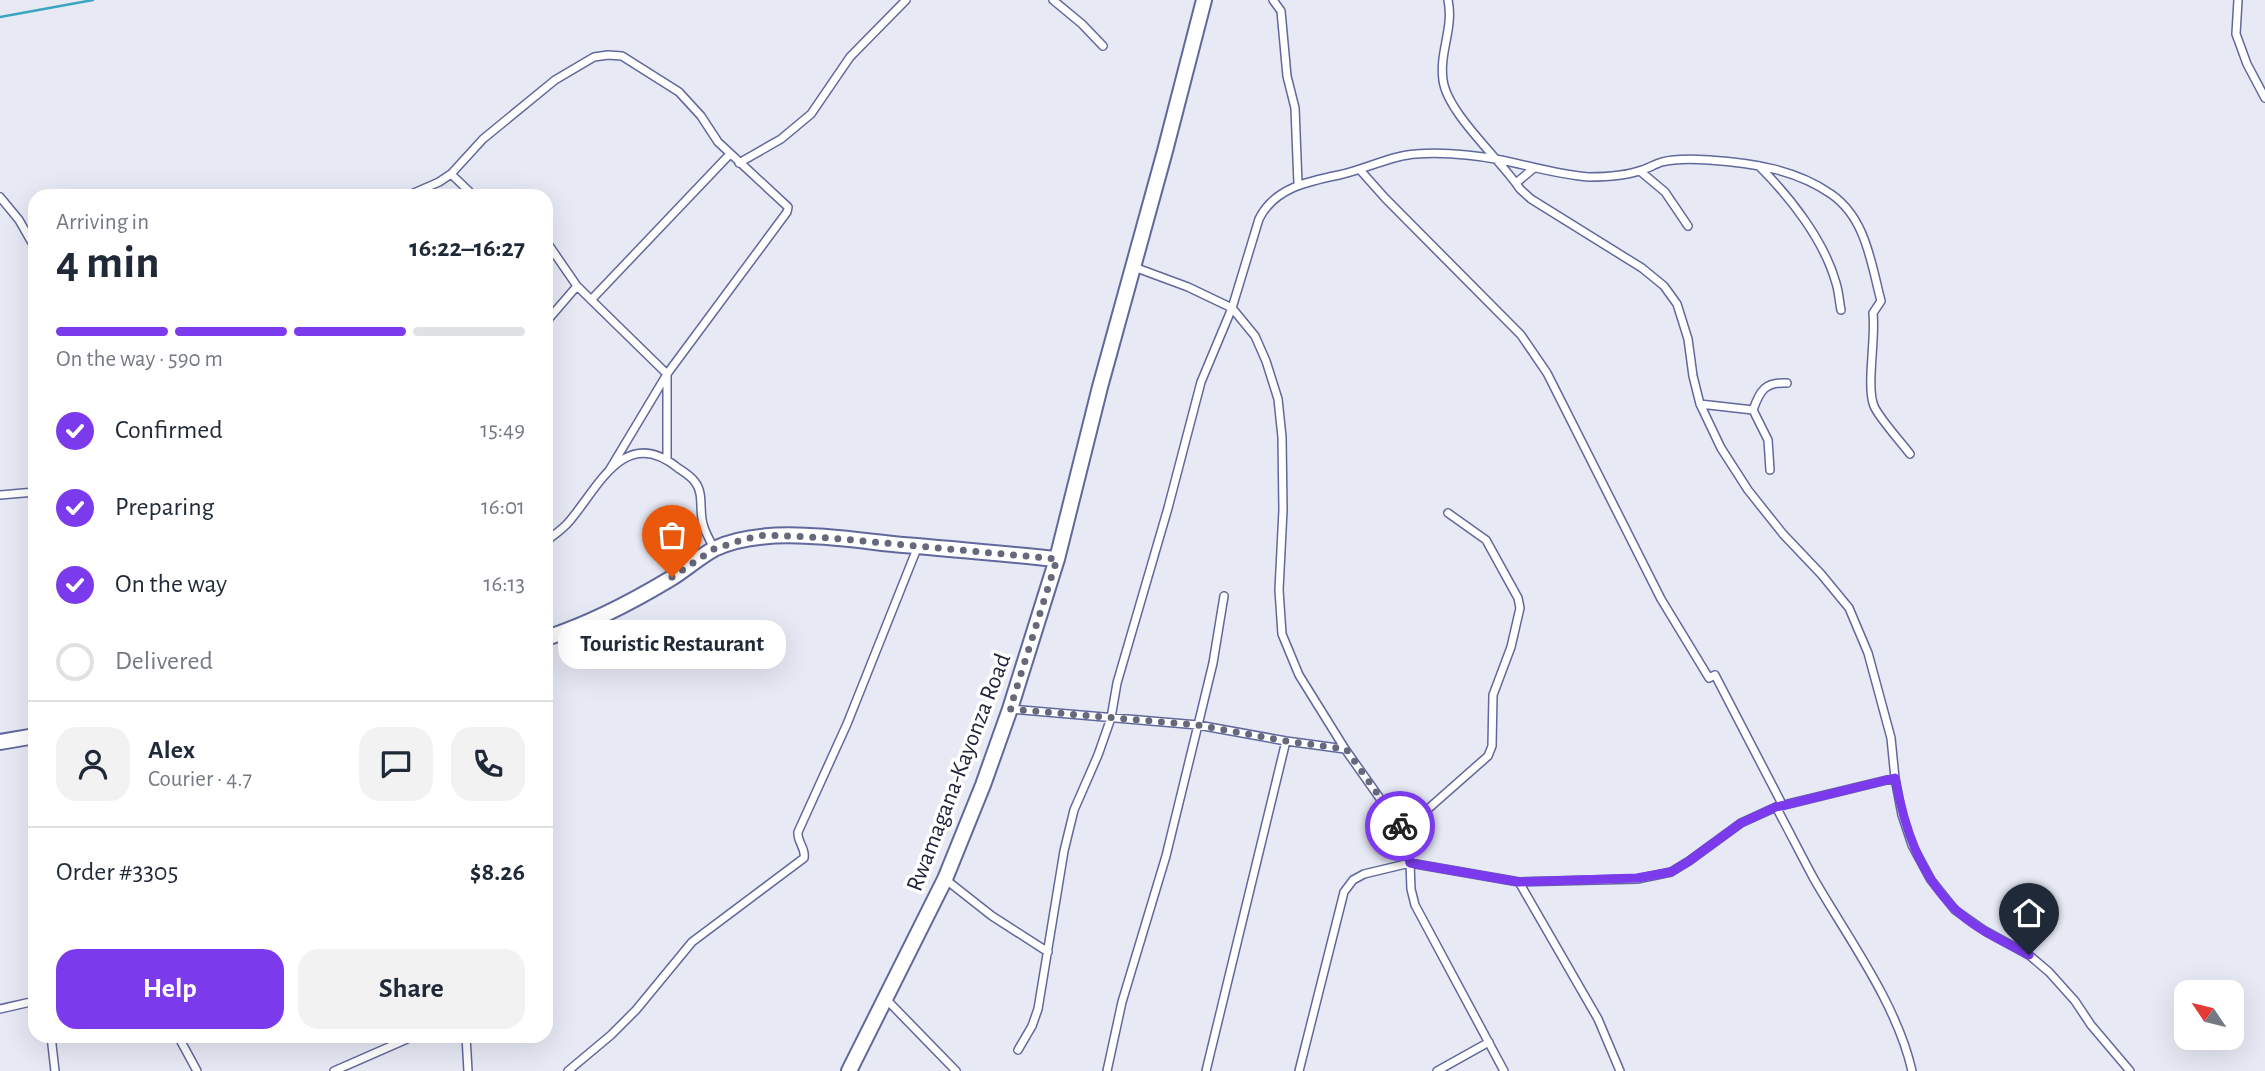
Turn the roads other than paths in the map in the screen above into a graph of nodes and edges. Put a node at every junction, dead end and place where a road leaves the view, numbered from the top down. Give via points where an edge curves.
1 (906, 0) edge
2 (1053, 0) edge
3 (1204, 0) edge
4 (1273, 0) edge
5 (1448, 0) edge
6 (2238, 0) edge
7 (1103, 46) dead end
8 (2265, 98) edge
9 (730, 154) junction
10 (1498, 160) junction
11 (739, 163) junction
12 (1758, 166) junction
13 (1534, 168) junction
14 (1361, 171) junction
15 (1640, 171) junction
16 (451, 174) junction
17 (1516, 183) junction
18 (1298, 184) junction
19 (423, 189) edge
20 (467, 189) edge
21 (0, 197) edge
22 (1688, 226) dead end
23 (28, 236) edge
24 (553, 252) edge
25 (1133, 267) junction
26 (576, 286) junction
27 (591, 300) junction
28 (1232, 309) junction
29 (1841, 310) dead end
30 (553, 314) edge
31 (667, 374) junction
32 (1787, 383) dead end
33 (1700, 404) junction
34 (1753, 410) junction
35 (1910, 454) dead end
36 (667, 458) junction
37 (610, 468) junction
38 (1770, 470) dead end
39 (28, 493) edge
40 (0, 495) edge
41 (1448, 513) dead end
42 (553, 535) edge
43 (918, 546) junction
44 (714, 549) junction
45 (1057, 559) junction
46 (1224, 597) dead end
47 (553, 636) edge
48 (1010, 709) junction
49 (1111, 718) junction
50 (1198, 725) junction
51 (28, 737) edge
52 (1286, 741) junction
53 (0, 742) edge
54 (1346, 749) junction
55 (1895, 778) junction
56 (1776, 807) junction
57 (1403, 831) junction
58 (1410, 863) junction
59 (945, 879) junction
60 (1519, 882) junction
61 (1048, 952) junction
62 (886, 999) junction
63 (28, 1003) edge
64 (0, 1009) edge
65 (1489, 1042) junction
66 (52, 1043) edge
67 (182, 1043) edge
68 (398, 1043) edge
69 (467, 1043) edge
70 (1018, 1050) dead end
71 (55, 1071) edge
72 (197, 1071) edge
73 (334, 1071) edge
74 (468, 1071) edge
75 (568, 1071) edge
76 (849, 1071) edge
77 (956, 1071) edge
78 (1107, 1071) edge
79 (1206, 1071) edge
80 (1299, 1071) edge
81 (1437, 1071) edge
82 (1504, 1071) edge
83 (1620, 1071) edge
84 (1912, 1071) edge
85 (2130, 1071) edge

1 - 11 street via 850,57 811,114 781,139
2 - 7 street
3 - 25 highway, Rwamagana-Kayonza Road
4 - 18 street via 1281,11 1295,108
5 - 10 street via 1445,92
6 - 8 street via 2236,34
9 - 11 street
9 - 16 street via 679,92 622,57 608,55 594,57 555,80 483,139
9 - 27 street
10 - 13 street
10 - 14 street via 1414,153
10 - 17 street
11 - 31 street via 785,203 787,212
12 - 15 street via 1687,159
12 - 29 street via 1807,223 1837,283
12 - 35 street via 1810,181 1852,214 1866,243 1881,302 1873,313 1874,406
13 - 15 street via 1587,177
13 - 17 street
14 - 18 street
14 - 56 street via 1521,335 1547,373 1661,599 1709,678 1716,675 1782,804
15 - 22 street via 1665,192
16 - 19 street
16 - 20 street
17 - 33 street via 1531,199 1664,286 1677,304 1688,339
18 - 28 street via 1263,209
21 - 23 street
24 - 26 street
25 - 28 street
25 - 45 highway, Rwamagana-Kayonza Road
26 - 27 street
26 - 30 street
27 - 31 street
28 - 49 street via 1201,382
28 - 54 street via 1255,335 1278,399 1282,634 1299,675
31 - 36 street
31 - 37 street
32 - 34 street via 1763,389
33 - 34 street
33 - 55 street via 1748,491 1849,608 1878,689 1891,738
34 - 38 street via 1768,440
36 - 37 street via 636,454
36 - 44 street via 695,481 703,524
37 - 42 street via 568,523
39 - 40 street
41 - 57 street via 1486,540 1520,608 1493,695 1488,756
43 - 44 highway via 765,535
43 - 45 highway
43 - 75 street via 798,832 804,858 691,942 636,1010
44 - 47 highway via 620,607
45 - 48 highway, Rwamagana-Kayonza Road
46 - 50 street
48 - 49 street
48 - 59 highway, Rwamagana-Kayonza Road
49 - 50 street
49 - 61 street via 1073,810
50 - 52 street
50 - 78 street
51 - 53 highway
52 - 54 street
52 - 79 street
54 - 57 street
55 - 56 street
55 - 85 street via 1912,845 1955,910 2049,972
56 - 60 street via 1741,823 1671,872 1637,878
56 - 84 street via 1894,1019
57 - 58 street
58 - 60 street
58 - 65 street via 1415,905
58 - 80 street via 1364,874 1344,892
59 - 61 street
59 - 62 highway, Rwamagana-Kayonza Road
60 - 83 street via 1598,1019
61 - 70 street via 1032,1026
62 - 76 highway, Rwamagana-Kayonza Road
62 - 77 street
63 - 64 street
65 - 81 street
65 - 82 street
66 - 71 street
67 - 72 street
68 - 73 street
69 - 74 street

